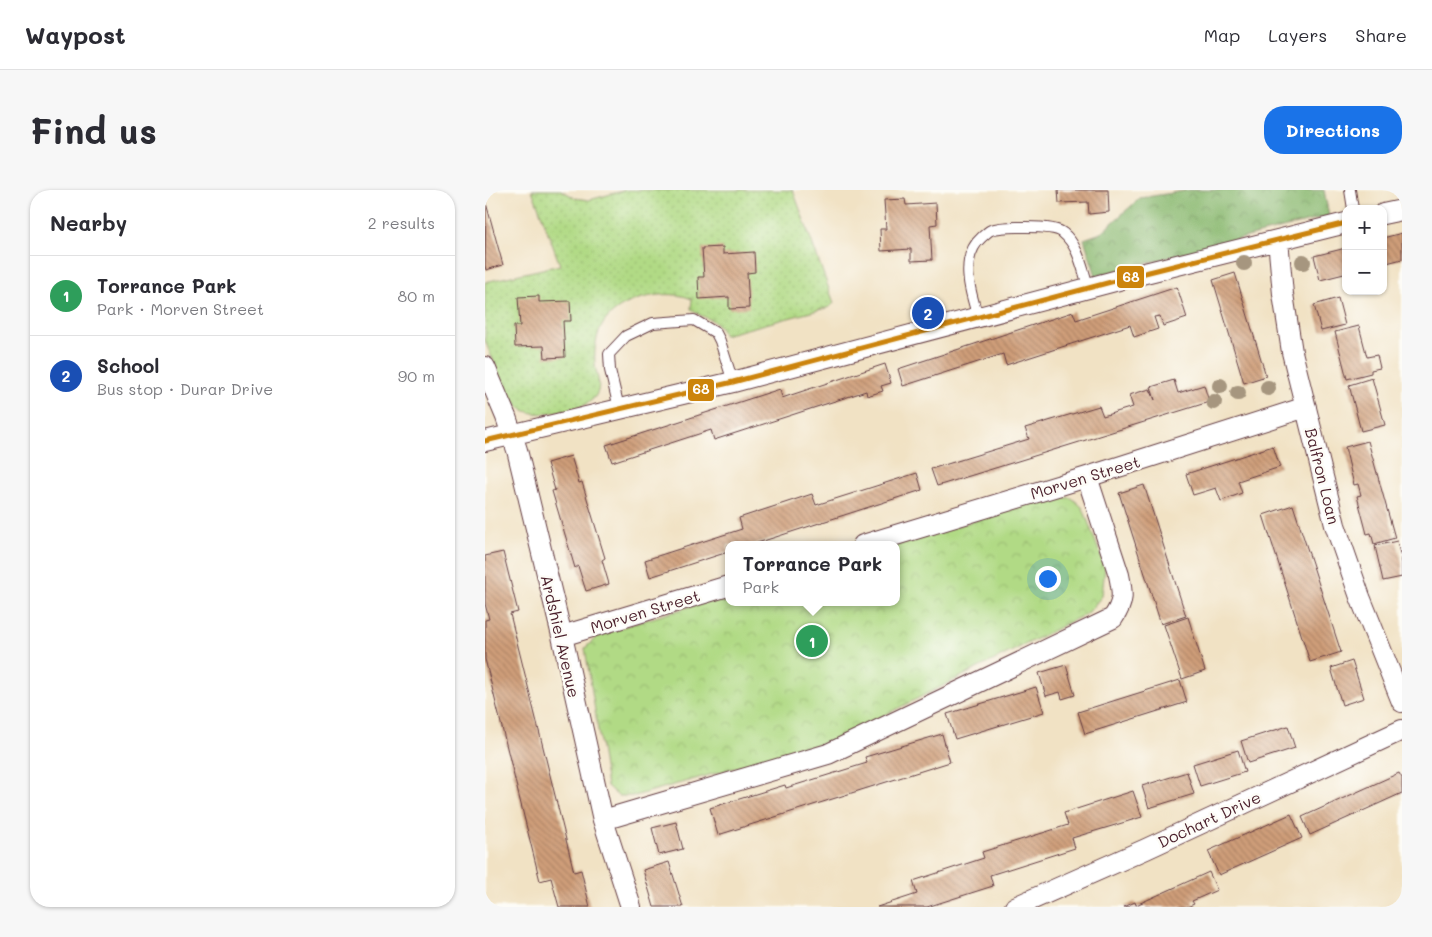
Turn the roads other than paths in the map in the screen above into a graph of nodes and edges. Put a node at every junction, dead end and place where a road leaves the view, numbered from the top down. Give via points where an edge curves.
1 (1350, 190) edge
2 (1352, 205) edge
3 (1402, 210) edge
4 (1387, 213) edge
5 (1342, 224) edge
6 (1278, 240) junction
7 (1089, 288) junction
8 (978, 317) junction
9 (485, 367) edge
10 (733, 382) junction
11 (1305, 407) junction
12 (619, 408) junction
13 (511, 435) junction
14 (485, 441) edge
15 (1087, 477) junction
16 (876, 541) edge
17 (725, 587) edge
18 (562, 636) junction
19 (1402, 702) edge
20 (1402, 730) edge
21 (603, 820) junction
22 (631, 907) edge
23 (1015, 907) edge

1 - 2 lane
3 - 4 street
5 - 6 street
6 - 7 street
6 - 11 street, Balfron Loan via 1292,352
7 - 8 street
7 - 8 lane via 1075,246 1062,232 1030,227 991,230 978,241 971,255 968,273
8 - 10 street
9 - 13 street, Ardshiel Avenue
10 - 12 street
10 - 12 lane via 716,333 693,320 653,323 626,336 609,354
11 - 15 street, Morven Street
11 - 19 street, Balfron Loan via 1335,525
12 - 13 street
13 - 14 street
13 - 18 street, Ardshiel Avenue
15 - 16 street, Morven Street
15 - 21 street via 1123,592 1121,607 1113,618 829,754
17 - 18 street, Morven Street
18 - 21 street, Ardshiel Avenue
20 - 23 street, Dochart Drive
21 - 22 street, Ardshiel Avenue

